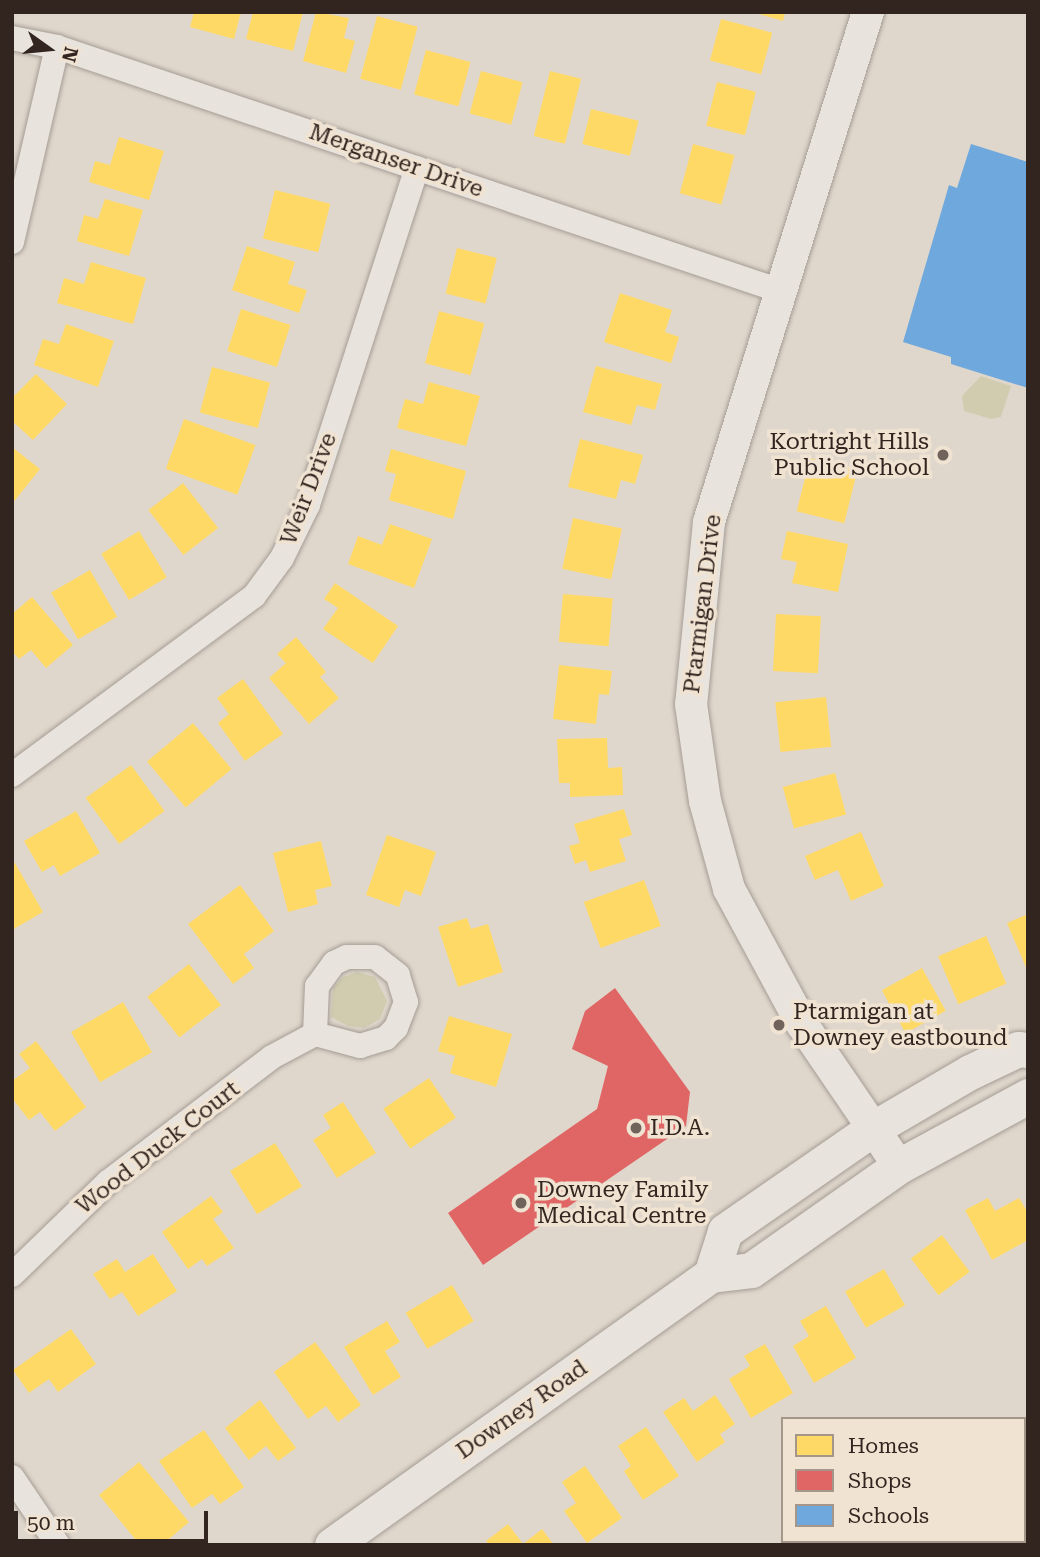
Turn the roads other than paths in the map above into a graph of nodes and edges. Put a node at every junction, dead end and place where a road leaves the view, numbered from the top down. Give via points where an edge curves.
1 (868, 12) edge
2 (12, 38) edge
3 (57, 47) junction
4 (417, 168) junction
5 (12, 242) edge
6 (778, 290) junction
7 (12, 775) edge
8 (314, 1034) dead end
9 (1028, 1050) edge
10 (1028, 1096) edge
11 (874, 1128) junction
12 (899, 1166) junction
13 (12, 1275) edge
14 (712, 1275) junction
15 (12, 1477) edge
16 (58, 1545) edge
17 (332, 1545) edge

1 - 6 street, Ptarmigan Drive
2 - 3 street, Merganser Drive
3 - 4 street, Merganser Drive
3 - 5 street
4 - 6 street, Merganser Drive
4 - 7 street, Weir Drive via 308,505 282,558 254,596
6 - 11 street, Ptarmigan Drive via 709,522 691,704 705,801 729,888 802,1024
8 - 13 street, Wood Duck Court via 272,1057 108,1182
9 - 11 main road via 1018,1049 970,1072
10 - 12 main road, Downey Road
11 - 12 street, Ptarmigan Drive
11 - 14 main road via 725,1231
12 - 14 main road, Downey Road via 751,1270
14 - 17 main road, Downey Road
15 - 16 street

